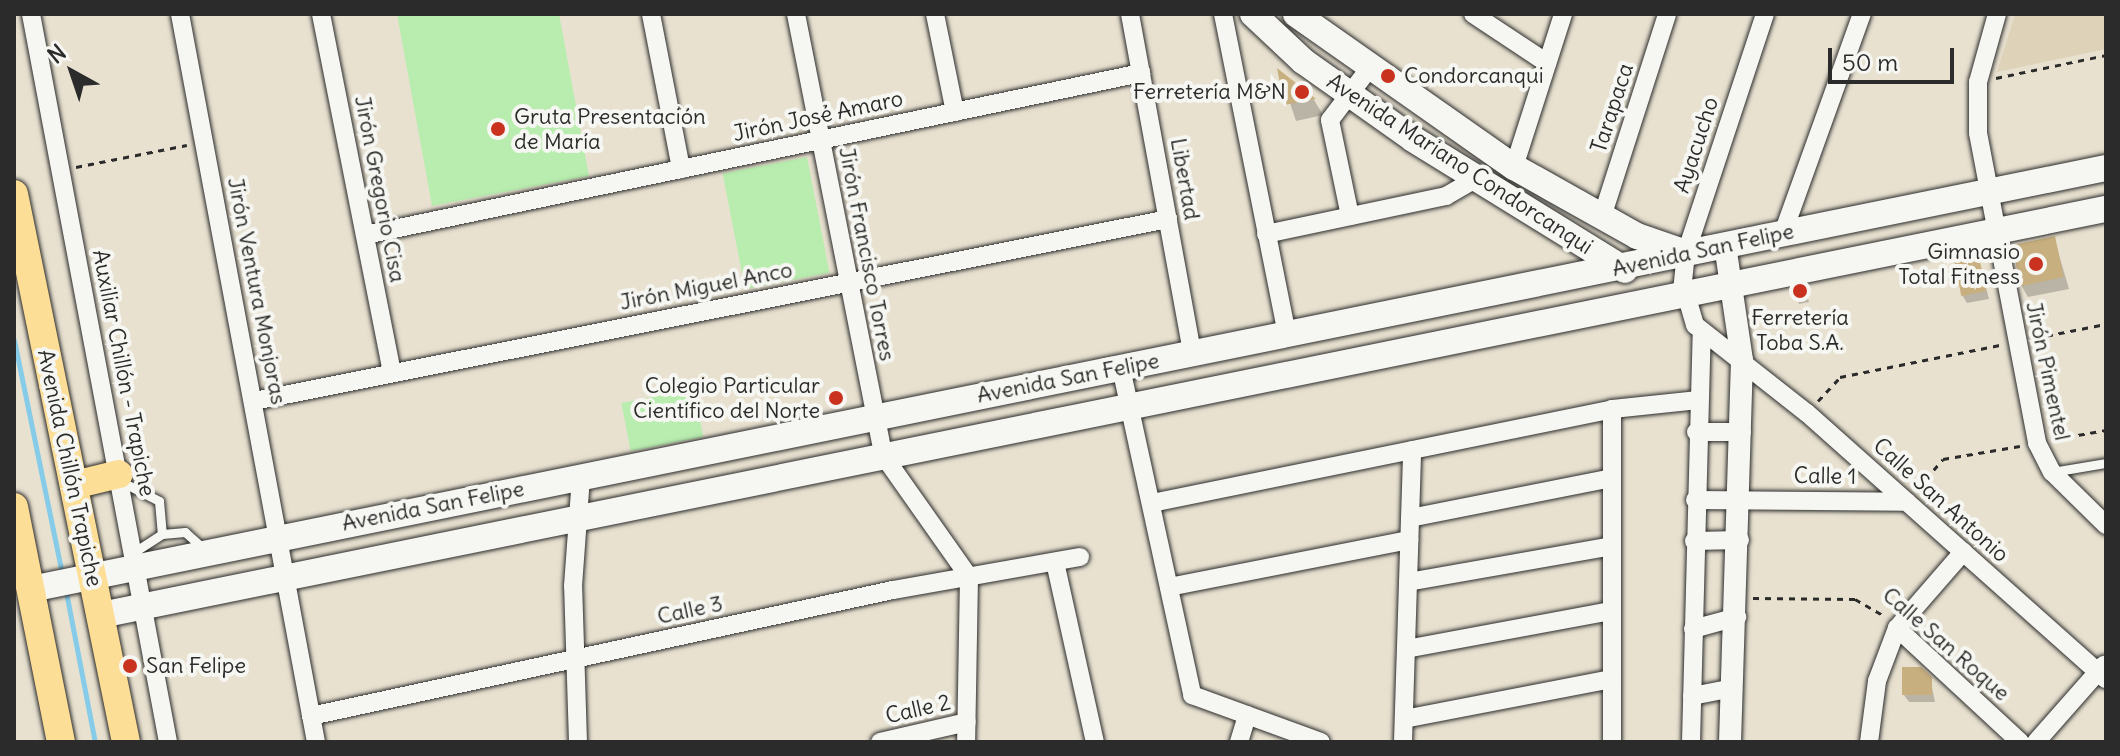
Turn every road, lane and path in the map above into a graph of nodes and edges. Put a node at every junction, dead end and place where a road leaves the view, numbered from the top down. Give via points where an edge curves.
1 (31, 14) edge
2 (180, 14) edge
3 (321, 14) edge
4 (651, 14) edge
5 (796, 14) edge
6 (935, 14) edge
7 (1130, 14) edge
8 (1223, 14) edge
9 (1253, 14) edge
10 (1296, 14) edge
11 (1473, 14) edge
12 (1563, 14) edge
13 (1667, 14) edge
14 (1765, 14) edge
15 (1862, 14) edge
16 (1997, 14) edge
17 (2106, 55) edge
18 (1547, 63) junction
19 (1368, 70) junction
20 (1141, 73) junction
21 (1978, 82) junction
22 (1350, 95) junction
23 (955, 112) junction
24 (820, 140) junction
25 (204, 142) junction
26 (1514, 167) junction
27 (2106, 168) edge
28 (681, 169) junction
29 (61, 170) junction
30 (1475, 179) junction
31 (1987, 191) junction
32 (14, 194) edge
33 (2106, 209) edge
34 (1350, 216) junction
35 (1602, 217) junction
36 (1168, 219) junction
37 (1994, 231) junction
38 (1783, 233) junction
39 (1266, 234) junction
40 (365, 235) junction
41 (1725, 245) junction
42 (1686, 253) junction
43 (1619, 267) junction
44 (849, 283) junction
45 (1732, 283) junction
46 (1684, 293) junction
47 (2106, 324) edge
48 (1287, 334) junction
49 (1702, 334) junction
50 (2017, 342) junction
51 (1192, 353) junction
52 (1742, 360) junction
53 (1121, 368) junction
54 (392, 373) junction
55 (1697, 400) junction
56 (254, 401) junction
57 (1128, 403) junction
58 (1612, 409) junction
59 (1807, 413) junction
60 (875, 417) junction
61 (2106, 430) edge
62 (1696, 432) junction
63 (1742, 432) junction
64 (2037, 443) junction
65 (1412, 450) junction
66 (883, 455) junction
67 (2104, 465) edge
68 (2052, 472) junction
69 (581, 476) junction
70 (120, 478) junction
71 (1612, 478) junction
72 (74, 485) junction
73 (1742, 499) junction
74 (1695, 500) junction
75 (1907, 502) junction
76 (1152, 503) junction
77 (14, 507) edge
78 (577, 518) junction
79 (1410, 518) junction
80 (2106, 525) edge
81 (162, 534) junction
82 (280, 537) junction
83 (1409, 540) junction
84 (1740, 540) junction
85 (1694, 541) junction
86 (1612, 546) junction
87 (206, 552) junction
88 (1963, 552) junction
89 (1080, 557) dead end
90 (134, 559) junction
91 (1055, 562) junction
92 (93, 575) junction
93 (969, 577) junction
94 (285, 578) junction
95 (1408, 582) junction
96 (1169, 587) junction
97 (31, 589) junction
98 (143, 606) junction
99 (1737, 608) junction
100 (1612, 611) junction
101 (101, 615) junction
102 (1897, 628) junction
103 (1693, 629) junction
104 (1406, 649) junction
105 (574, 660) junction
106 (2103, 671) edge
107 (1612, 679) junction
108 (1733, 688) junction
109 (1692, 696) junction
110 (1247, 715) junction
111 (311, 716) junction
112 (1404, 719) junction
113 (967, 722) junction
114 (61, 742) edge
115 (126, 742) edge
116 (168, 742) edge
117 (316, 742) edge
118 (578, 742) edge
119 (880, 742) edge
120 (966, 742) edge
121 (1095, 742) edge
122 (1239, 742) edge
123 (1321, 742) edge
124 (1403, 742) edge
125 (1612, 742) edge
126 (1691, 742) edge
127 (1730, 742) edge
128 (1869, 742) edge
129 (2020, 742) edge
130 (2036, 742) edge

1 - 29 street, Auxiliar Chillón - Trapiche
2 - 25 street, Jirón Ventura Monjoras
3 - 40 street, Jirón Gregorio Cisa
4 - 28 street
5 - 24 street, Jirón Francisco Torres
6 - 23 street
7 - 20 street, Libertad
8 - 39 street
9 - 22 main road, Avenida Mariano Condorcanqui
10 - 19 main road, Avenida Mariano Condorcanqui
11 - 18 street
12 - 18 street
13 - 35 street, Tarapaca
14 - 42 street, Ayacucho
15 - 38 street
16 - 21 street, Jirón Pimentel
17 - 21 path
18 - 26 street
19 - 22 street
19 - 26 main road, Avenida Mariano Condorcanqui
20 - 23 street, Jirón José Amaro
20 - 36 street, Libertad
21 - 31 street, Jirón Pimentel
22 - 30 main road, Avenida Mariano Condorcanqui
22 - 34 street via 1330,120
23 - 24 street, Jirón José Amaro
24 - 28 street, Jirón José Amaro
24 - 44 street, Jirón Francisco Torres
25 - 29 path
25 - 56 street, Jirón Ventura Monjoras
26 - 35 main road, Avenida Mariano Condorcanqui
27 - 31 main road, Avenida San Felipe
28 - 40 street, Jirón José Amaro
29 - 70 street, Auxiliar Chillón - Trapiche
30 - 34 street via 1446,196
30 - 43 main road, Avenida Mariano Condorcanqui
31 - 37 street, Jirón Pimentel
31 - 38 main road, Avenida San Felipe
32 - 72 main road, Avenida Chillón Trapiche
33 - 37 main road, Avenida San Felipe
34 - 39 street
35 - 42 main road, Avenida Mariano Condorcanqui
36 - 44 street, Jirón Miguel Anco
36 - 51 street, Libertad
37 - 45 main road, Avenida San Felipe
37 - 50 street, Jirón Pimentel
38 - 41 main road, Avenida San Felipe
39 - 48 street
40 - 54 street, Jirón Gregorio Cisa
41 - 42 main road, Avenida San Felipe
41 - 45 street
42 - 43 main road, Avenida San Felipe
42 - 46 street, Ayacucho
43 - 46 main road, Avenida Mariano Condorcanqui
43 - 48 main road, Avenida San Felipe
44 - 54 street, Jirón Miguel Anco
44 - 60 street, Jirón Francisco Torres
45 - 46 main road, Avenida San Felipe
45 - 52 street
46 - 49 street
46 - 57 main road, Avenida San Felipe
47 - 50 path
48 - 51 main road, Avenida San Felipe
49 - 52 street
49 - 55 street
50 - 59 path via 1840,377
50 - 64 street, Jirón Pimentel
51 - 53 main road, Avenida San Felipe
52 - 59 street, Calle San Antonio
52 - 63 street
53 - 57 street
53 - 60 main road, Avenida San Felipe
54 - 56 street, Jirón Miguel Anco
55 - 58 street
55 - 62 street
56 - 82 street, Jirón Ventura Monjoras
57 - 66 main road, Avenida San Felipe
57 - 76 street
58 - 65 street
58 - 71 street
59 - 75 street, Calle San Antonio
60 - 66 street, Jirón Francisco Torres
60 - 69 main road, Avenida San Felipe
61 - 64 path
62 - 63 street
62 - 74 street
63 - 73 street
64 - 68 street, Jirón Pimentel
64 - 75 path via 1943,459
65 - 76 street
65 - 79 street
66 - 78 main road, Avenida San Felipe
66 - 93 street
67 - 68 lane
68 - 80 street, Jirón Pimentel
69 - 78 street
69 - 82 main road, Avenida San Felipe
70 - 72 main road
70 - 81 lane via 158,497
70 - 90 street, Auxiliar Chillón - Trapiche
71 - 79 street
71 - 86 street
72 - 92 main road, Avenida Chillón Trapiche
73 - 74 street, Calle 1
73 - 75 street, Calle 1
73 - 84 street
74 - 85 street
75 - 88 street, Calle San Antonio
76 - 96 street
77 - 97 main road
78 - 94 main road, Avenida San Felipe
78 - 105 street
79 - 83 street
81 - 87 lane via 185,532
81 - 90 lane
82 - 87 main road, Avenida San Felipe
82 - 94 street, Jirón Ventura Monjoras
83 - 95 street
83 - 96 street
84 - 85 street
84 - 99 street
85 - 103 street
86 - 95 street
86 - 100 street
87 - 90 main road, Avenida San Felipe
88 - 102 street
88 - 106 street, Calle San Antonio
89 - 91 street, Calle 3
90 - 92 main road, Avenida San Felipe
90 - 98 street, Auxiliar Chillón - Trapiche
91 - 93 street, Calle 3
91 - 121 street
92 - 97 main road, Avenida San Felipe
92 - 101 main road, Avenida Chillón Trapiche
93 - 105 street, Calle 3
93 - 113 street
94 - 98 main road, Avenida San Felipe
94 - 111 street, Jirón Ventura Monjoras
95 - 104 street
96 - 110 street via 1192,695
97 - 114 main road
98 - 101 main road, Avenida San Felipe
98 - 116 street, Auxiliar Chillón - Trapiche
99 - 102 path, Calle San Roque via 1855,599
99 - 103 street
99 - 108 street
100 - 104 street
100 - 107 street
101 - 115 main road, Avenida Chillón Trapiche
102 - 128 street via 1877,681
102 - 129 street, Calle San Roque
103 - 109 street
104 - 112 street
105 - 111 street, Calle 3
105 - 118 street
106 - 130 street
107 - 112 street
107 - 125 street
108 - 109 street
108 - 127 street
109 - 126 street
110 - 122 street
110 - 123 street
111 - 117 street, Jirón Ventura Monjoras
112 - 124 street
113 - 119 street, Calle 2
113 - 120 street

